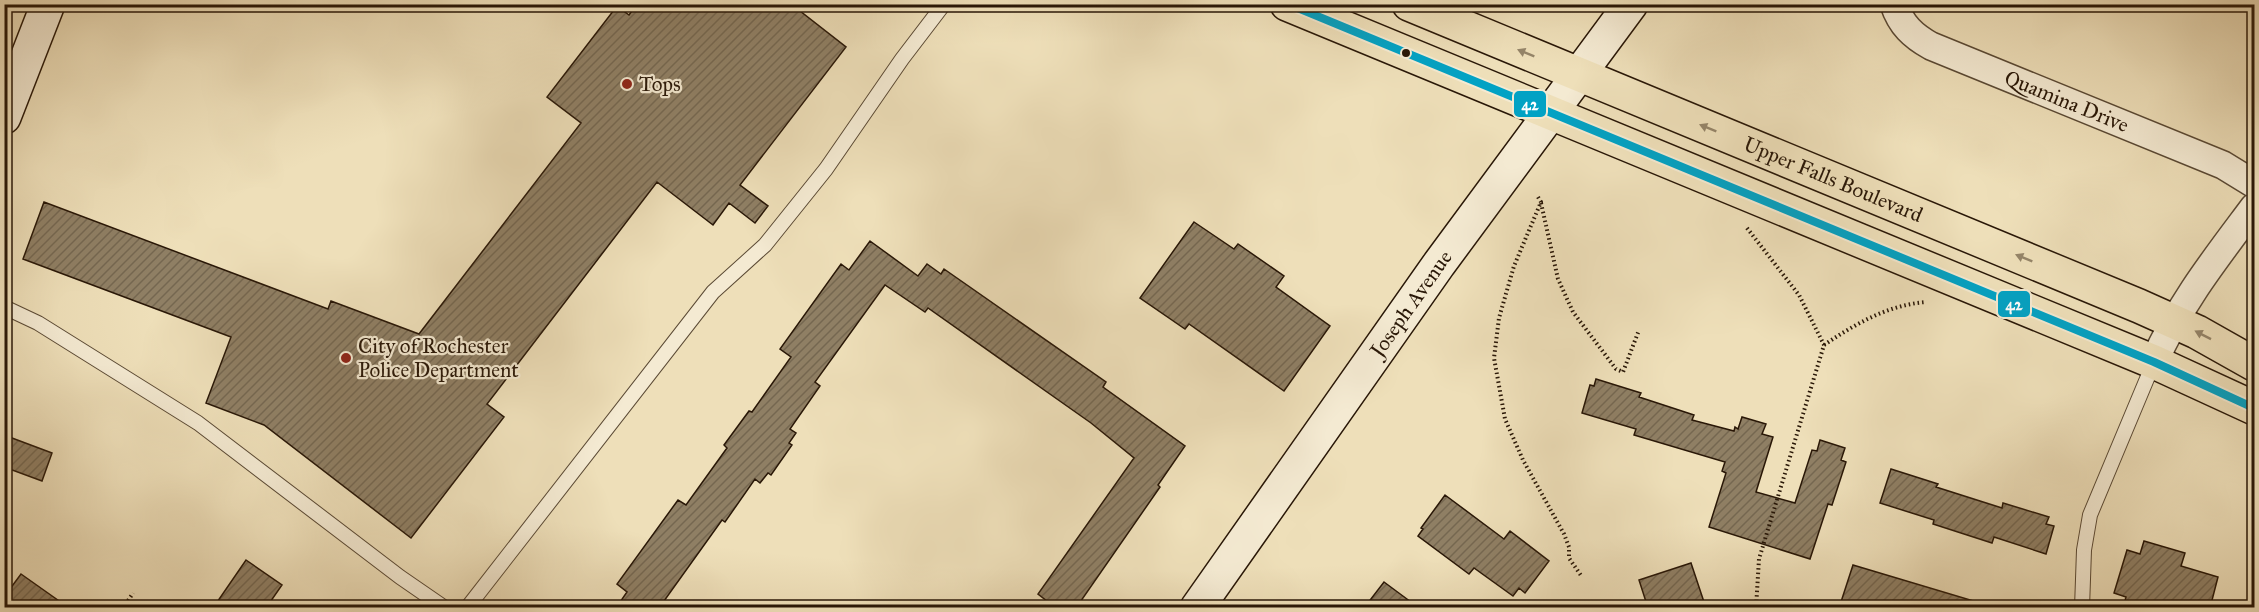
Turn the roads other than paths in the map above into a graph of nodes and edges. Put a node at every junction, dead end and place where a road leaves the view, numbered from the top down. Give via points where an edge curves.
1 (48, 4) edge
2 (944, 4) edge
3 (1287, 4) edge
4 (1408, 4) edge
5 (1631, 4) edge
6 (1894, 4) edge
7 (1580, 75) junction
8 (1552, 114) junction
9 (4, 117) edge
10 (2254, 184) edge
11 (2254, 207) edge
12 (4, 307) edge
13 (2173, 321) junction
14 (2154, 362) junction
15 (2254, 364) edge
16 (2254, 408) edge
17 (445, 608) edge
18 (467, 608) edge
19 (1197, 608) edge
20 (2082, 608) edge

1 - 9 main road
2 - 18 lane via 826,169 765,245 713,292
3 - 8 main road
7 -> 4 main road, Upper Falls Boulevard
5 - 7 main road, Joseph Avenue
6 - 10 street, Quamina Drive via 1907,29 1931,46 2223,165
7 - 8 main road, Joseph Avenue
13 -> 7 main road, Upper Falls Boulevard
8 - 14 main road
8 - 19 main road, Joseph Avenue via 1439,264
11 - 13 street
12 - 17 lane via 38,323 198,423
13 - 14 street
15 -> 13 main road, Upper Falls Boulevard
14 - 16 main road
14 - 20 lane via 2090,515

